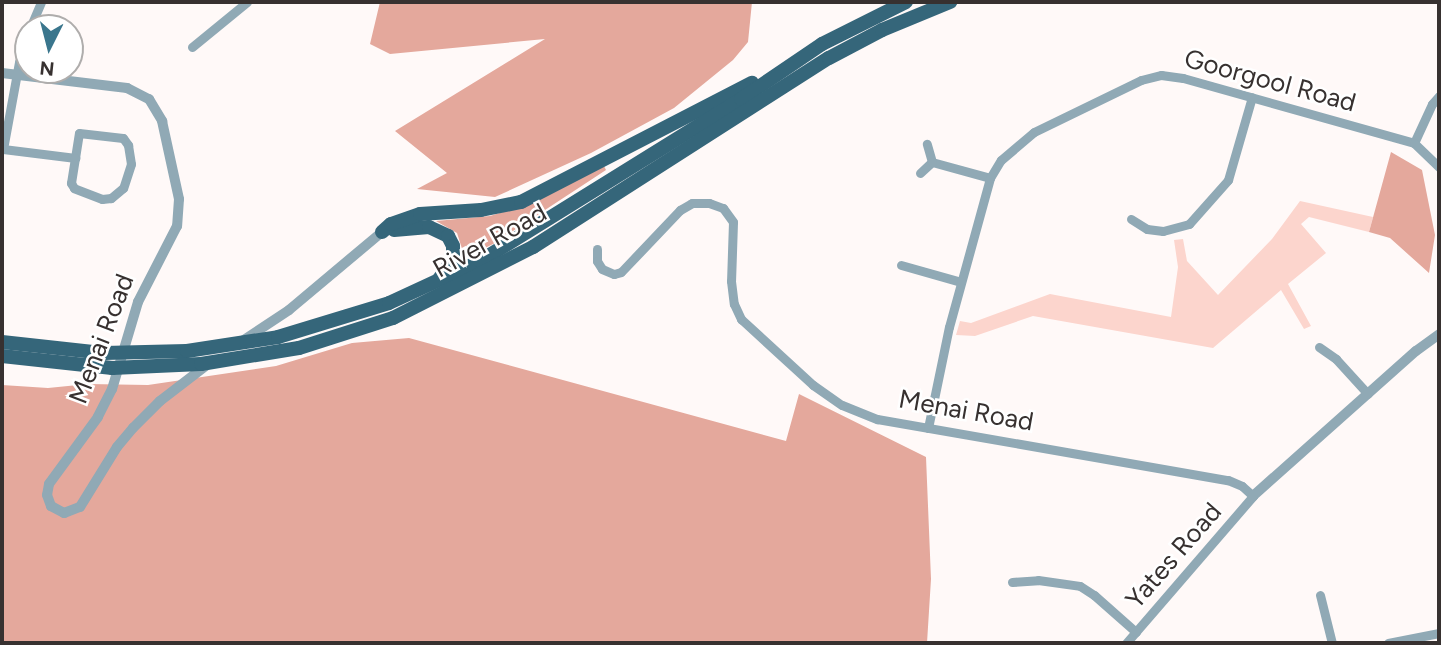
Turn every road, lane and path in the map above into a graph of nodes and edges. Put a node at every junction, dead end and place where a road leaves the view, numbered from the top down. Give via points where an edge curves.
1 (247, 2) edge
2 (906, 2) edge
3 (950, 2) edge
4 (192, 47) dead end
5 (776, 73) junction
6 (84, 83) edge
7 (14, 84) edge
8 (1439, 96) edge
9 (1252, 97) junction
10 (1414, 143) junction
11 (928, 144) dead end
12 (75, 159) junction
13 (932, 162) junction
14 (1439, 167) edge
15 (920, 173) dead end
16 (990, 178) junction
17 (1131, 219) dead end
18 (382, 232) junction
19 (597, 249) dead end
20 (901, 265) dead end
21 (961, 282) junction
22 (433, 285) junction
23 (1439, 334) edge
24 (2, 342) edge
25 (1319, 347) dead end
26 (2, 356) edge
27 (1368, 394) junction
28 (928, 428) junction
29 (1253, 496) junction
30 (1012, 582) dead end
31 (1321, 595) dead end
32 (1136, 632) junction
33 (1439, 633) edge
34 (1126, 643) edge
35 (1332, 643) edge
36 (1388, 643) edge

1 - 4 street
2 - 5 main road, River Road
3 - 26 main road, River Road via 881,30 829,58 533,247 413,310 325,341 236,361 152,368 68,365
5 - 18 main road via 521,202 420,214
5 - 22 main road, River Road via 593,191
6 - 18 street, Menai Road via 127,88 149,99 162,121 179,199 177,226 138,302 111,389 98,417 49,484 49,500 59,512 74,511 84,503 117,447 160,401 289,310
7 - 12 street via 3,149
8 - 10 street
9 - 10 street, Goorgool Road
9 - 16 street, Goorgool Road via 1183,78 1161,75 1141,80 1034,131 1001,160
9 - 17 street via 1228,180 1189,224 1163,231 1147,229
10 - 14 street, Goorgool Road
11 - 13 street
12 - 12 street via 79,133 123,138 131,164 123,188 102,199 74,188
13 - 15 street
13 - 16 street
16 - 21 street, Goorgool Road
18 - 22 main road via 429,227 448,236 453,259
19 - 28 street, Menai Road via 602,269 621,272 692,203 723,208 733,222 734,304 754,334 842,405 867,416
20 - 21 street
21 - 28 street, Goorgool Road
22 - 24 main road, River Road via 322,326 224,347 133,354
23 - 27 street
25 - 27 street
27 - 29 street
28 - 29 street, Menai Road via 1228,480
29 - 32 street, Yates Road
30 - 32 street via 1080,586
31 - 35 street
32 - 34 street, Yates Road
33 - 36 street

